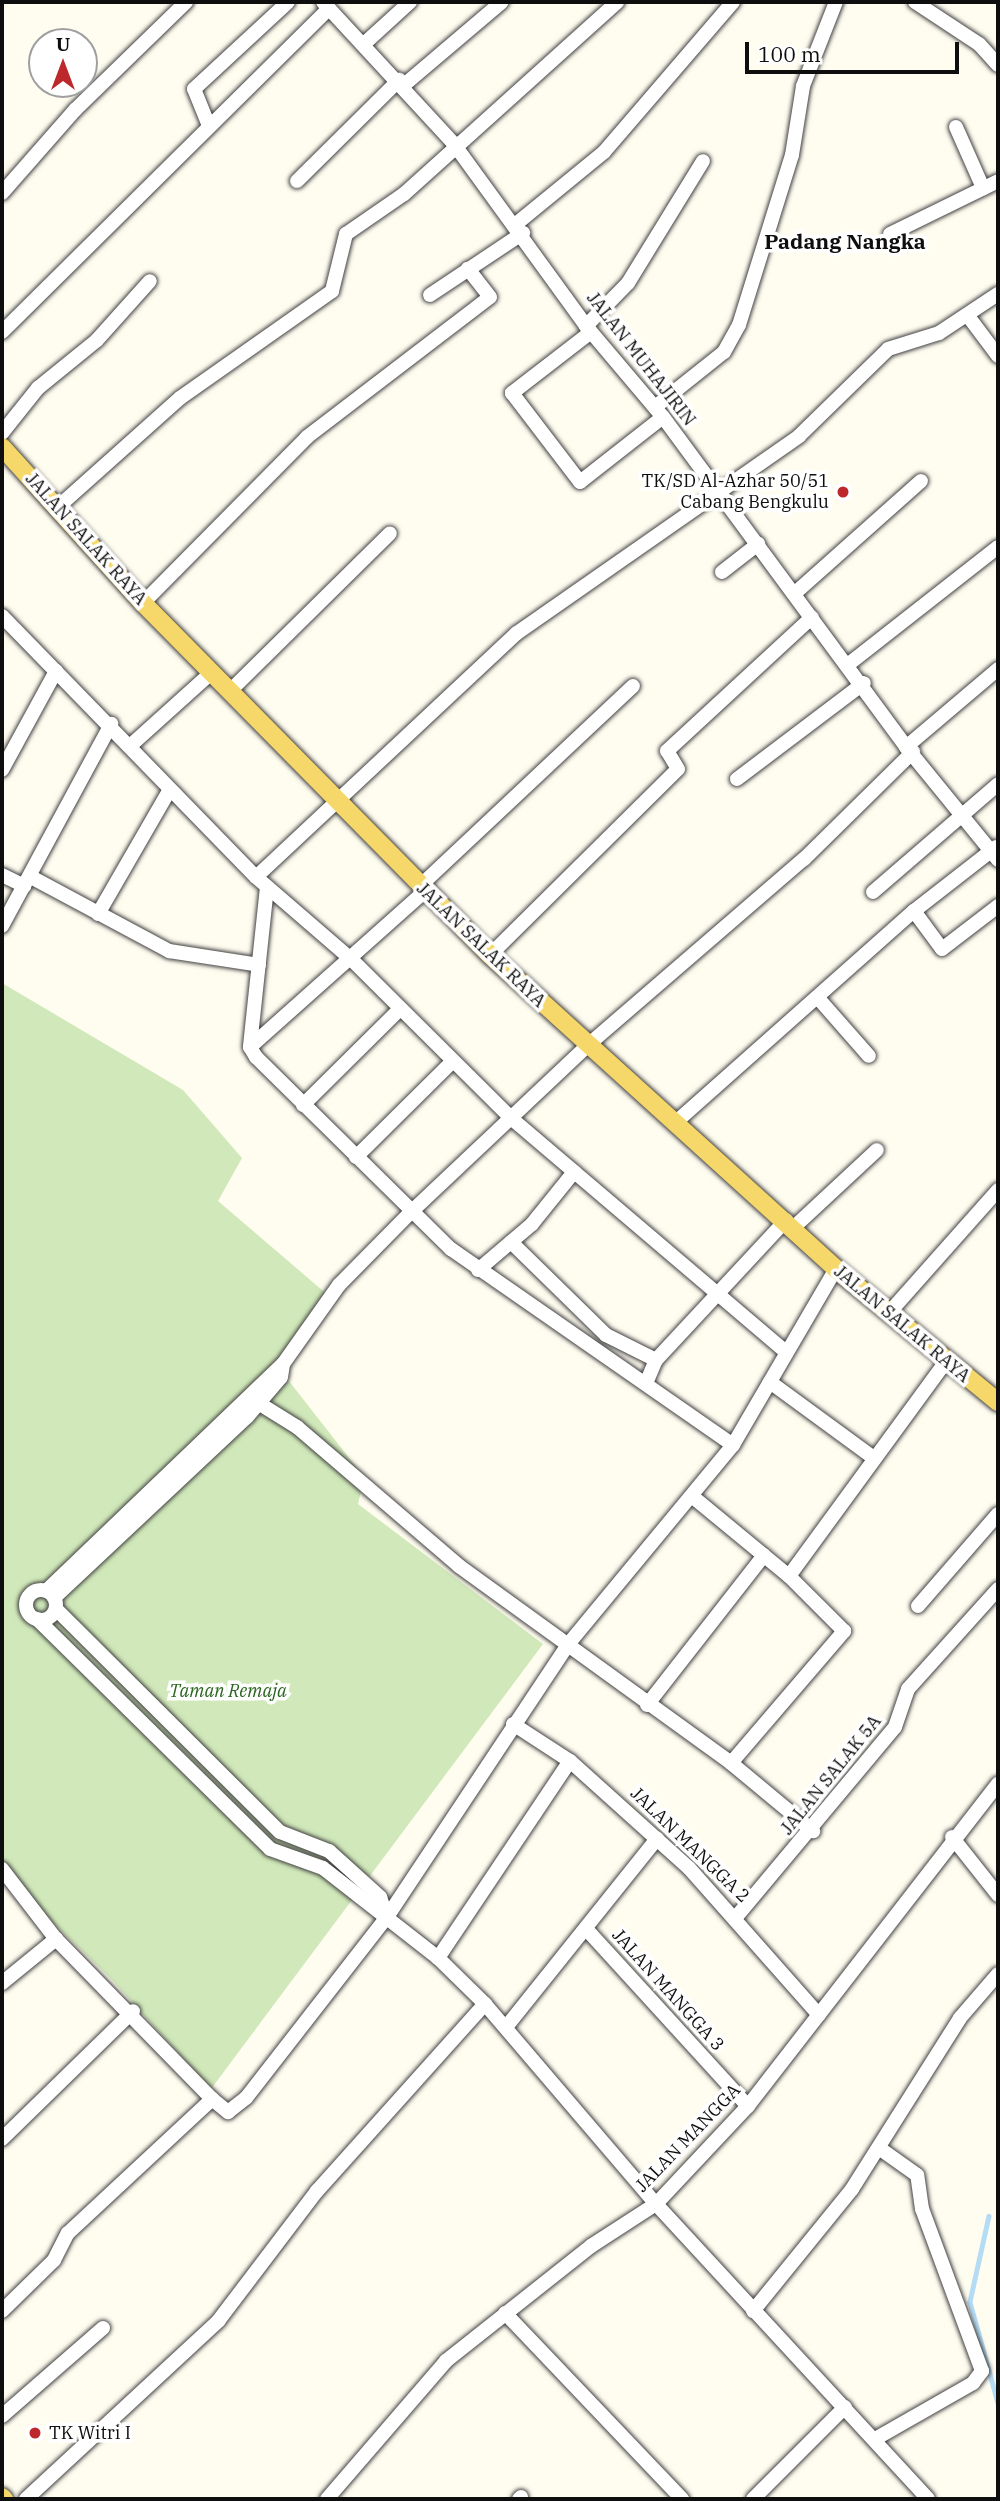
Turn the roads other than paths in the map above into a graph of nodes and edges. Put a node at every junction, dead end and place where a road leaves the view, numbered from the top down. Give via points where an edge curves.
1 (186, 2) edge
2 (288, 2) edge
3 (410, 2) edge
4 (502, 2) edge
5 (617, 2) edge
6 (733, 2) edge
7 (836, 2) edge
8 (917, 2) edge
9 (326, 5) edge
10 (365, 43) junction
11 (998, 65) edge
12 (401, 83) junction
13 (209, 125) junction
14 (956, 127) dead end
15 (454, 144) junction
16 (703, 161) dead end
17 (297, 181) dead end
18 (998, 181) edge
19 (983, 188) junction
20 (2, 193) edge
21 (519, 229) junction
22 (890, 234) dead end
23 (468, 269) junction
24 (149, 281) dead end
25 (998, 294) edge
26 (430, 295) dead end
27 (968, 316) junction
28 (589, 329) junction
29 (2, 332) edge
30 (998, 356) edge
31 (659, 412) junction
32 (2, 433) edge
33 (2, 447) edge
34 (921, 481) dead end
35 (721, 493) junction
36 (58, 507) junction
37 (390, 533) dead end
38 (758, 544) junction
39 (998, 547) edge
40 (722, 572) dead end
41 (794, 594) junction
42 (143, 603) junction
43 (2, 616) edge
44 (812, 617) junction
45 (849, 663) junction
46 (998, 669) edge
47 (56, 671) junction
48 (211, 673) junction
49 (864, 683) junction
50 (633, 686) dead end
51 (231, 690) junction
52 (111, 724) junction
53 (130, 746) junction
54 (910, 750) junction
55 (2, 770) edge
56 (737, 779) dead end
57 (998, 784) edge
58 (169, 790) junction
59 (341, 800) junction
60 (962, 814) junction
61 (996, 853) edge
62 (2, 875) edge
63 (28, 881) junction
64 (262, 882) junction
65 (422, 888) junction
66 (873, 892) dead end
67 (998, 906) edge
68 (914, 911) junction
69 (98, 914) junction
70 (2, 926) edge
71 (490, 955) junction
72 (351, 959) junction
73 (259, 965) junction
74 (818, 998) junction
75 (400, 1009) junction
76 (587, 1046) junction
77 (250, 1047) junction
78 (869, 1056) dead end
79 (453, 1061) junction
80 (303, 1105) junction
81 (511, 1118) junction
82 (676, 1122) junction
83 (877, 1150) dead end
84 (356, 1157) junction
85 (574, 1172) junction
86 (998, 1190) edge
87 (412, 1211) junction
88 (790, 1224) junction
89 (511, 1242) junction
90 (836, 1269) junction
91 (478, 1270) junction
92 (718, 1290) junction
93 (888, 1314) junction
94 (786, 1352) junction
95 (656, 1360) junction
96 (945, 1363) junction
97 (283, 1364) junction
98 (647, 1381) junction
99 (770, 1382) junction
100 (998, 1402) edge
101 (260, 1404) junction
102 (733, 1445) junction
103 (874, 1458) junction
104 (693, 1497) junction
105 (998, 1514) edge
106 (764, 1555) junction
107 (789, 1576) junction
108 (998, 1589) edge
109 (52, 1599) junction
110 (918, 1606) dead end
111 (37, 1619) junction
112 (570, 1642) junction
113 (646, 1705) junction
114 (513, 1724) junction
115 (570, 1761) junction
116 (731, 1763) junction
117 (998, 1784) edge
118 (813, 1832) junction
119 (952, 1837) junction
120 (657, 1839) junction
121 (2, 1869) edge
122 (998, 1895) edge
123 (737, 1916) junction
124 (387, 1917) junction
125 (588, 1931) junction
126 (56, 1939) junction
127 (438, 1958) junction
128 (998, 1974) edge
129 (2, 1983) edge
130 (485, 2004) junction
131 (133, 2011) junction
132 (819, 2015) junction
133 (507, 2026) junction
134 (212, 2099) junction
135 (748, 2106) junction
136 (2, 2139) edge
137 (880, 2148) junction
138 (656, 2204) junction
139 (2, 2311) edge
140 (753, 2311) junction
141 (505, 2313) junction
142 (103, 2328) dead end
143 (845, 2407) junction
144 (2, 2416) edge
145 (875, 2439) junction
146 (26, 2499) edge
147 (327, 2499) edge
148 (682, 2499) edge
149 (753, 2499) edge
150 (928, 2499) edge

1 - 20 street via 75,110
2 - 13 street via 194,89
3 - 10 street
4 - 12 street
5 - 15 street via 588,34
6 - 21 street via 604,152
7 - 31 street via 800,103 801,119 740,325 724,352
8 - 11 street via 979,44
9 - 10 street, JALAN MUHAJIRIN
9 - 13 street
10 - 12 street, JALAN MUHAJIRIN
12 - 15 street, JALAN MUHAJIRIN
12 - 17 street
13 - 29 street
14 - 19 street
15 - 21 street, JALAN MUHAJIRIN
15 - 36 street via 404,194 346,234 332,291 180,398
16 - 28 street via 628,283
18 - 19 street
19 - 22 street
21 - 23 street
21 - 28 street, JALAN MUHAJIRIN
23 - 26 street
23 - 42 street via 490,297 307,438
24 - 32 street via 97,340 38,388
25 - 27 street
27 - 30 street
27 - 35 street via 888,349 809,428
28 - 31 street, JALAN MUHAJIRIN
28 - 31 street via 512,393 580,482
31 - 35 street, JALAN MUHAJIRIN
33 - 36 main road, JALAN SALAK RAYA
34 - 41 street
35 - 38 street, JALAN MUHAJIRIN
35 - 59 street via 517,633
36 - 42 main road, JALAN SALAK RAYA
37 - 51 street
38 - 40 street
38 - 41 street, JALAN MUHAJIRIN
39 - 45 street
41 - 44 street, JALAN MUHAJIRIN
42 - 48 main road, JALAN SALAK RAYA
43 - 47 street
44 - 45 street, JALAN MUHAJIRIN
44 - 71 street via 667,751 678,769
45 - 49 street, JALAN MUHAJIRIN
46 - 54 street
47 - 52 street
47 - 55 street
48 - 51 main road, JALAN SALAK RAYA
48 - 53 street
49 - 54 street, JALAN MUHAJIRIN
49 - 56 street
50 - 65 street
51 - 59 main road, JALAN SALAK RAYA
52 - 53 street
52 - 63 street
53 - 58 street
54 - 60 street, JALAN MUHAJIRIN
54 - 76 street via 804,859
57 - 60 street
58 - 64 street
58 - 69 street
59 - 64 street
59 - 65 main road, JALAN SALAK RAYA
60 - 61 street, JALAN MUHAJIRIN
60 - 66 street
61 - 68 street
62 - 63 street
63 - 69 street
63 - 70 street
64 - 72 street
64 - 73 street
65 - 71 main road, JALAN SALAK RAYA
65 - 72 street
67 - 68 street via 942,948
68 - 74 street
69 - 73 street via 169,951
71 - 76 main road, JALAN SALAK RAYA
72 - 75 street
72 - 77 street
73 - 77 street
74 - 78 street
74 - 82 street
75 - 79 street
75 - 80 street
76 - 81 street
76 - 82 main road, JALAN SALAK RAYA
77 - 80 street
79 - 81 street
79 - 84 street
80 - 84 street
81 - 85 street
81 - 87 street
82 - 88 main road, JALAN SALAK RAYA
83 - 88 street
84 - 87 street
85 - 89 street
85 - 92 street
86 - 93 street
87 - 91 street
87 - 97 street via 339,1285
88 - 90 main road, JALAN SALAK RAYA
88 - 92 street
89 - 91 street
89 - 95 street via 606,1335
90 - 93 main road, JALAN SALAK RAYA
90 - 94 street
91 - 98 street
92 - 94 street
92 - 95 street
93 - 96 main road, JALAN SALAK RAYA
94 - 99 street
95 - 98 street
96 - 100 main road, JALAN SALAK RAYA
96 - 103 street
97 - 101 street via 281,1377
97 - 109 street
98 - 102 street
99 - 102 street
99 - 103 street
101 - 109 street
101 - 112 street via 297,1427 459,1566
102 - 104 street
103 - 107 street
104 - 106 street
104 - 112 street
105 - 110 street
106 - 107 street
106 - 113 street
107 - 116 street via 843,1625 839,1639
108 - 118 street, JALAN SALAK 5A via 908,1689 899,1721
109 - 111 street
109 - 111 street via 27,1600
109 - 124 street via 280,1832 329,1851 380,1896
111 - 124 street via 270,1849 323,1868
112 - 113 street
112 - 114 street
113 - 116 street
114 - 115 street, JALAN MANGGA 2
114 - 124 street
115 - 120 street, JALAN MANGGA 2
115 - 127 street
116 - 118 street
117 - 119 street, JALAN MANGGA
118 - 123 street, JALAN SALAK 5A
119 - 122 street
119 - 132 street, JALAN MANGGA
120 - 123 street, JALAN MANGGA 2
120 - 125 street
121 - 126 street
123 - 132 street, JALAN MANGGA 2 via 775,1973
124 - 127 street
124 - 134 street via 246,2098 228,2112
125 - 133 street
125 - 135 street, JALAN MANGGA 3
126 - 129 street
126 - 131 street
127 - 130 street
128 - 137 street via 960,2018
130 - 133 street
130 - 146 street via 317,2191 219,2320
131 - 134 street
131 - 136 street
132 - 135 street, JALAN MANGGA
133 - 138 street
134 - 139 street via 68,2233 54,2260
135 - 138 street, JALAN MANGGA
137 - 140 street
137 - 145 street via 917,2175 922,2209 982,2371 973,2383
138 - 140 street
138 - 141 street, JALAN MANGGA
140 - 143 street
141 - 147 street, JALAN MANGGA via 446,2361
141 - 148 street
142 - 144 street
143 - 145 street
143 - 149 street
145 - 150 street

